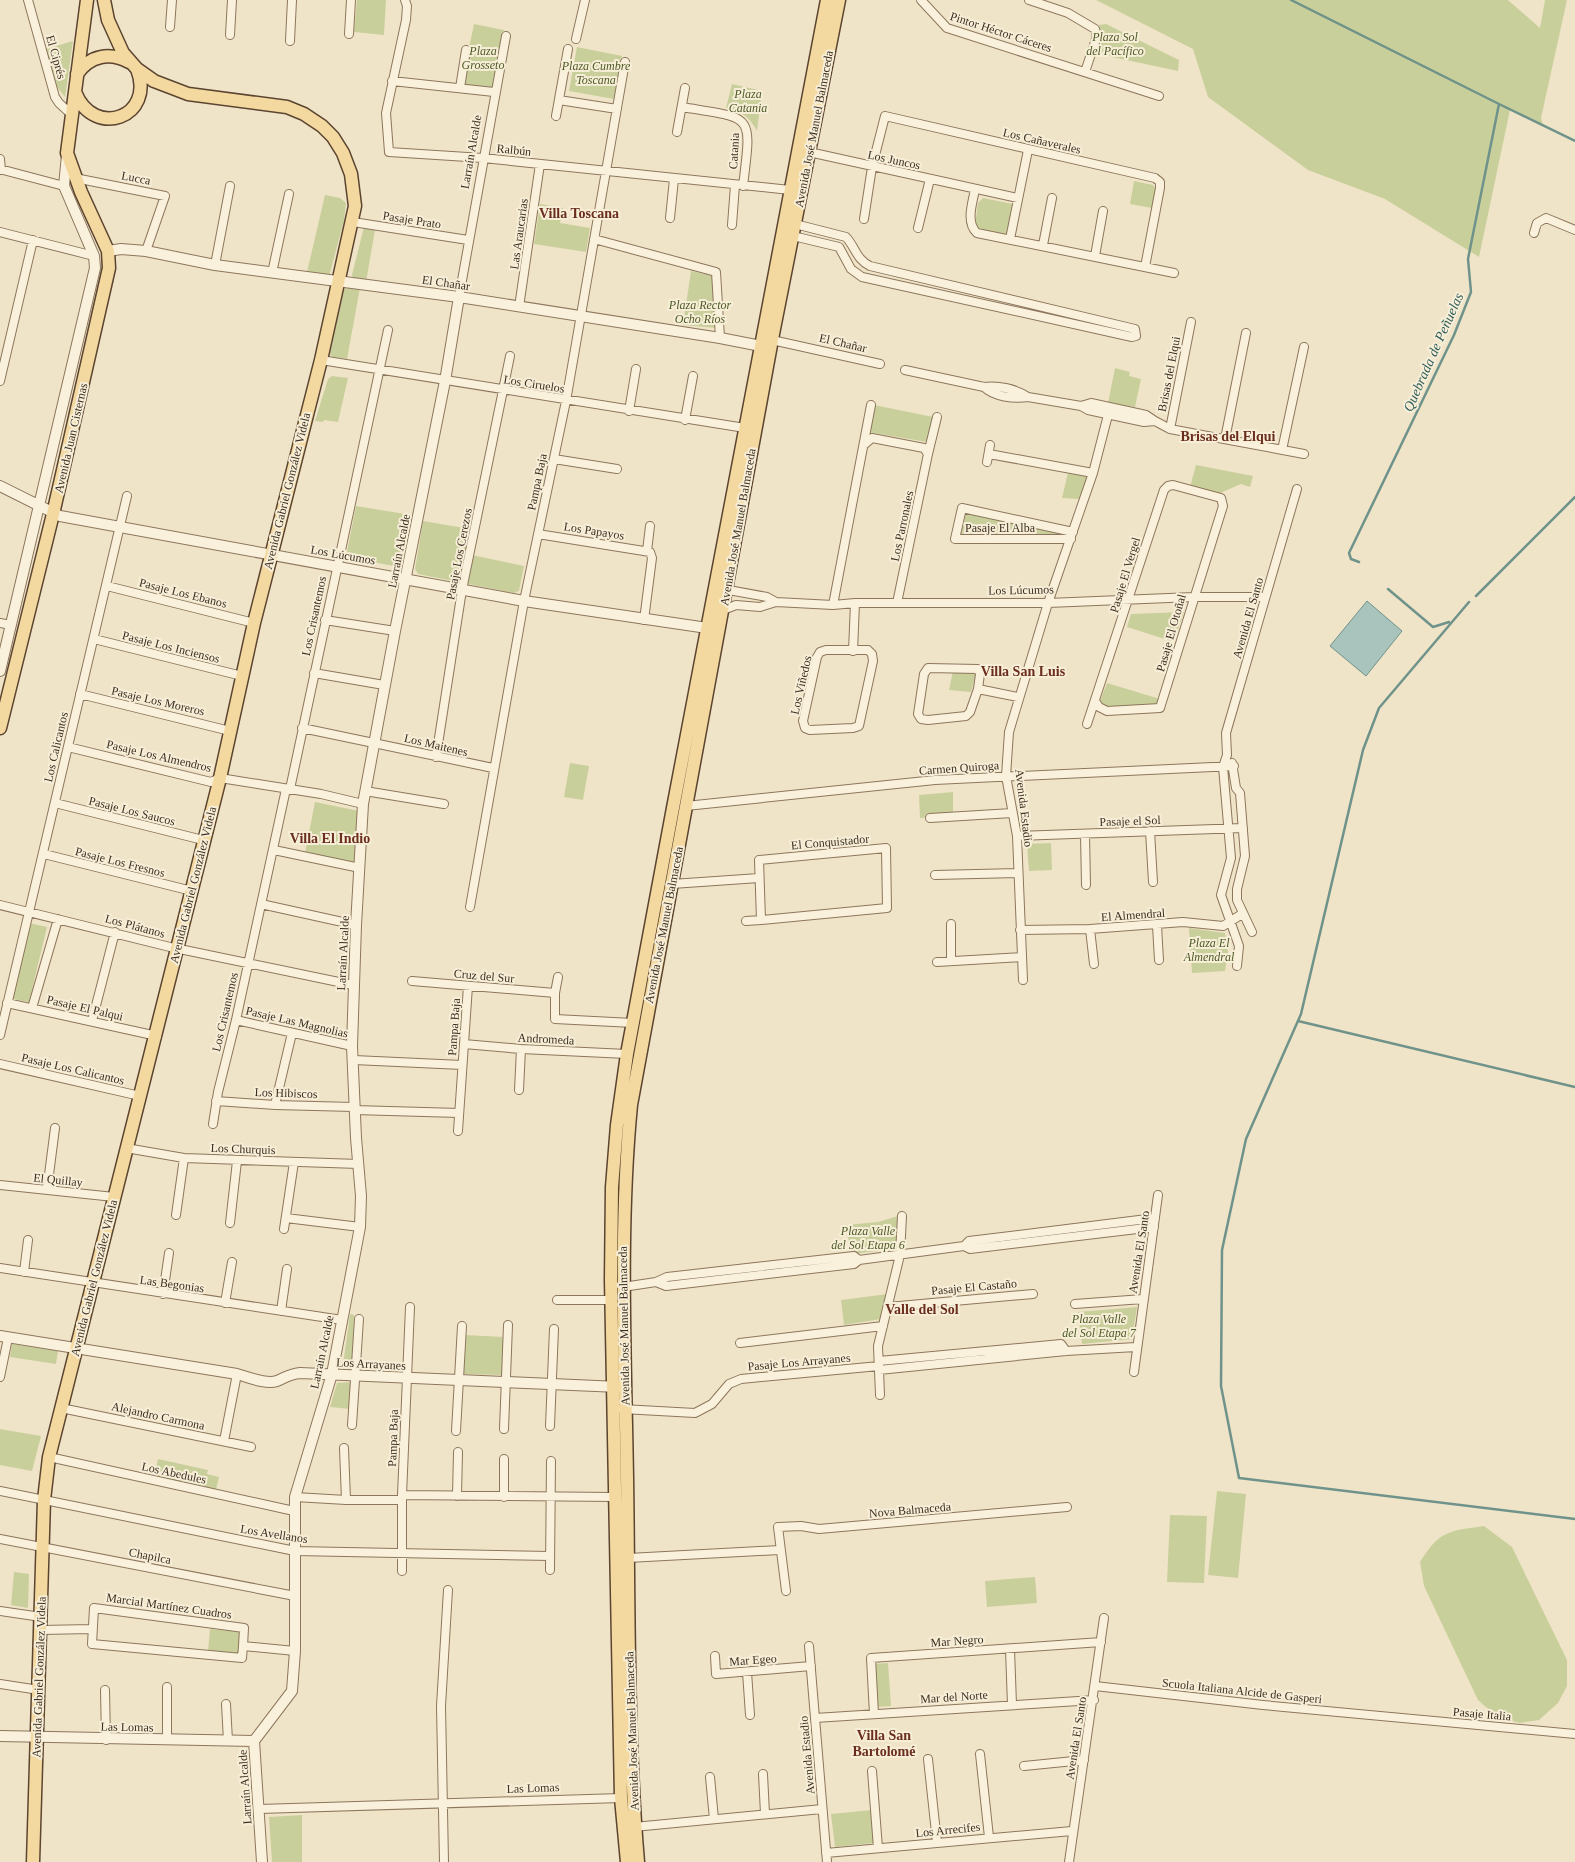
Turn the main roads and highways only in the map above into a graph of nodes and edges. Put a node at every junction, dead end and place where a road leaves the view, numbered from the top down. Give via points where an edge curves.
1 (87, 0) edge
2 (104, 0) edge
3 (827, 0) edge
4 (839, 0) edge
5 (134, 65) junction
6 (77, 74) junction
7 (75, 92) junction
8 (767, 343) junction
9 (720, 589) junction
10 (713, 629) junction
11 (0, 728) edge
12 (620, 1387) junction
13 (620, 1409) junction
14 (630, 1827) junction
15 (32, 1862) edge
16 (627, 1862) edge
17 (638, 1862) edge

1 - 6 main road, Avenida Juan Cisternas
2 - 5 main road via 111,29
3 - 8 main road, Avenida José Manuel Balmaceda via 790,190
4 - 8 main road, Avenida José Manuel Balmaceda via 794,230
5 - 6 main road via 114,56 103,56 90,61
5 - 7 main road via 141,84 139,100 129,112 118,118 93,115 84,108
5 - 15 main road, Avenida Gabriel González Videla via 154,81 181,93 276,104 313,119 333,137 348,164 355,196 353,222 270,555 220,778 50,1457 44,1500
6 - 7 main road, Avenida Juan Cisternas
7 - 11 main road, Avenida Juan Cisternas via 67,153 108,251 108,276
8 - 9 main road, Avenida José Manuel Balmaceda via 745,428
8 - 9 main road, Avenida José Manuel Balmaceda via 769,363
9 - 10 main road, Avenida José Manuel Balmaceda
9 - 10 main road, Avenida José Manuel Balmaceda via 723,610
10 - 12 main road, Avenida José Manuel Balmaceda via 686,806 631,1105 624,1191
10 - 12 main road, Avenida José Manuel Balmaceda via 627,1054 614,1149 612,1300
12 - 13 main road, Avenida José Manuel Balmaceda
13 - 14 main road, Avenida José Manuel Balmaceda via 628,1558
13 - 14 main road, Avenida José Manuel Balmaceda via 615,1497 621,1798
14 - 16 main road, Avenida José Manuel Balmaceda
14 - 17 main road, Avenida José Manuel Balmaceda

